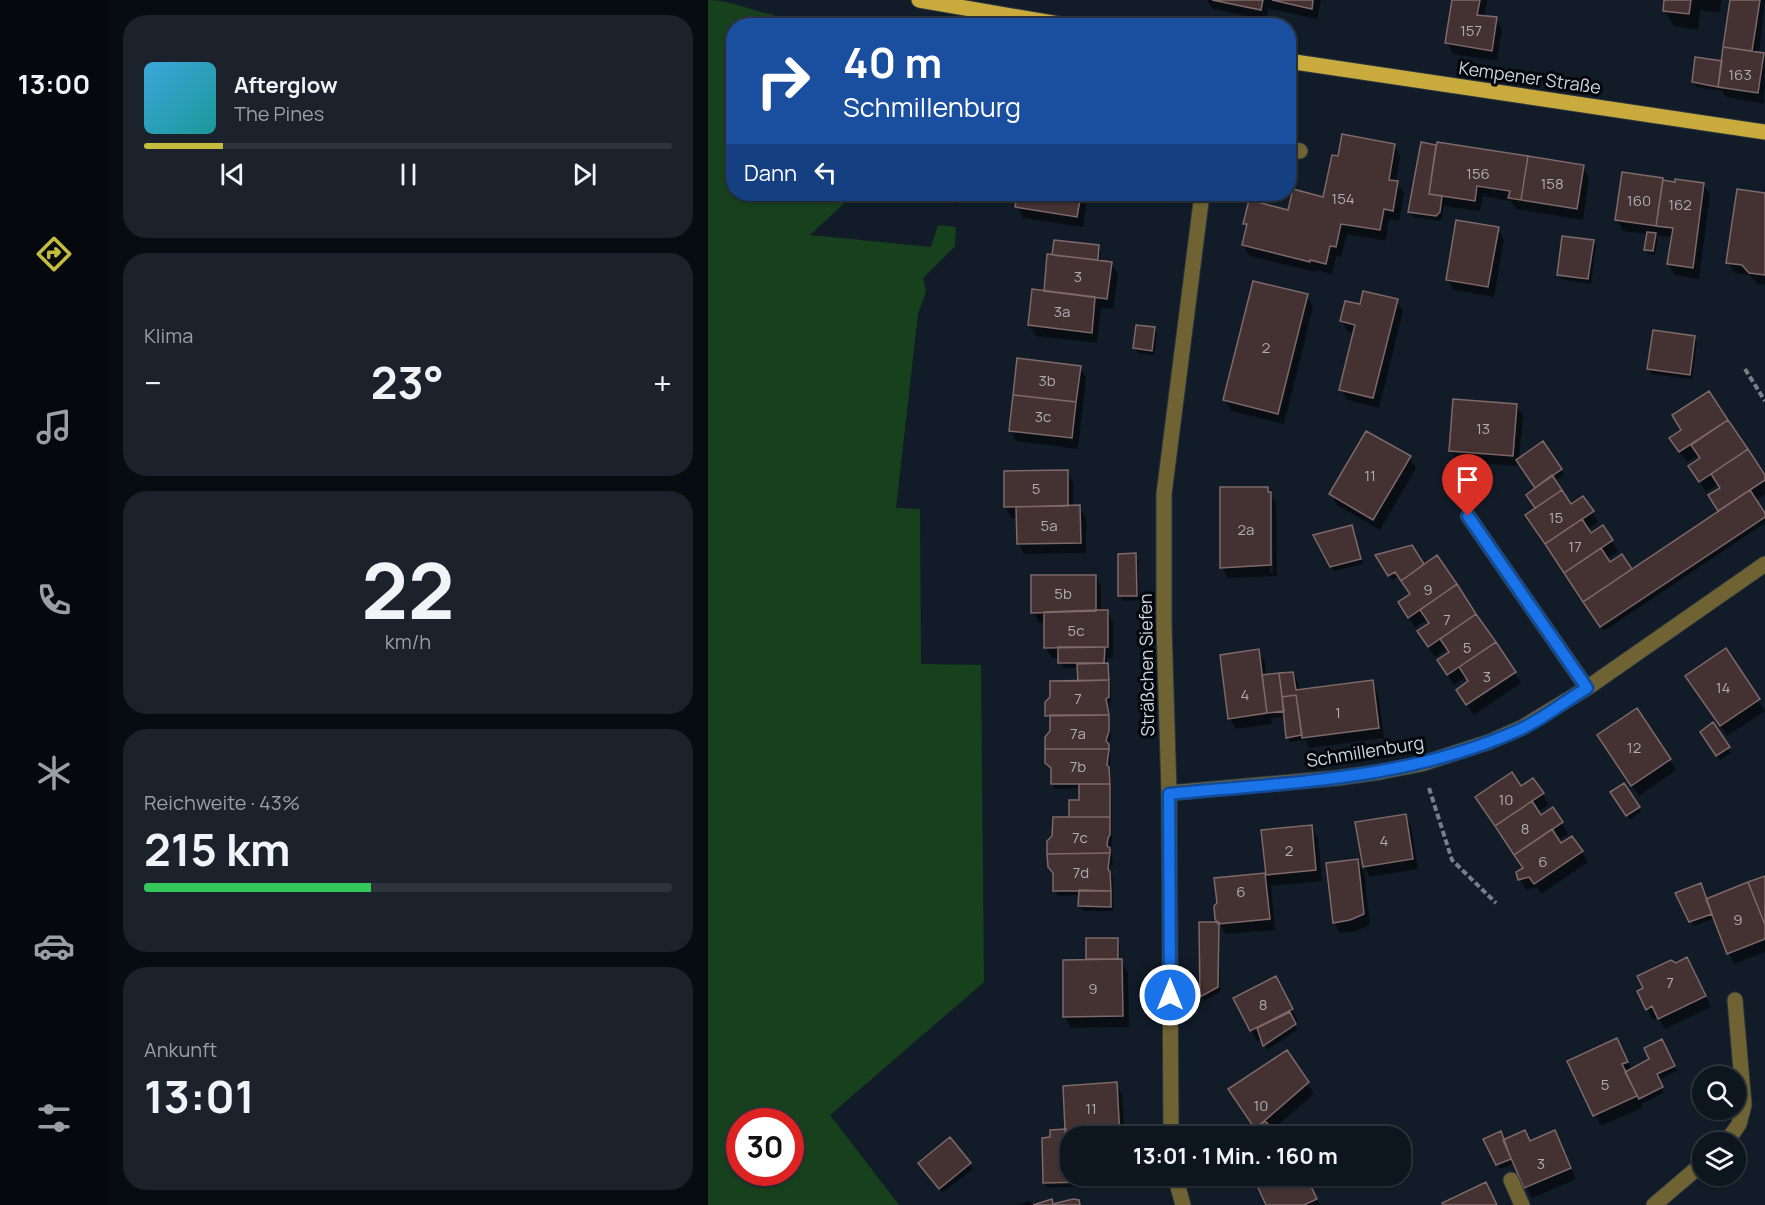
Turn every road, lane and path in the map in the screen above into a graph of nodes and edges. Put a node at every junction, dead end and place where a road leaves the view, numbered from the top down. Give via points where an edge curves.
1 (919, 0) edge
2 (1024, 18) edge
3 (1296, 62) edge
4 (1765, 132) edge
5 (1201, 201) edge
6 (1745, 369) dead end
7 (1765, 401) edge
8 (1468, 516) dead end
9 (1765, 564) edge
10 (1587, 688) junction
11 (1421, 764) junction
12 (1169, 794) junction
13 (1496, 903) dead end
14 (1734, 1000) dead end
15 (1171, 1126) edge
16 (1734, 1132) edge
17 (1692, 1173) edge
18 (1511, 1180) dead end
19 (1178, 1186) edge
20 (1183, 1205) edge
21 (1522, 1205) edge
22 (1654, 1205) edge

1 - 2 main road
3 - 4 main road, Kempener Straße
5 - 12 street, Sträßchen Siefen via 1164,494
6 - 7 path
8 - 10 street
9 - 10 street, Schmillenburg
10 - 11 street, Schmillenburg via 1523,728
11 - 12 street, Schmillenburg via 1337,778
11 - 13 path via 1452,860
12 - 15 street, Sträßchen Siefen
14 - 16 street via 1744,1105
17 - 22 street
18 - 21 street
19 - 20 street

